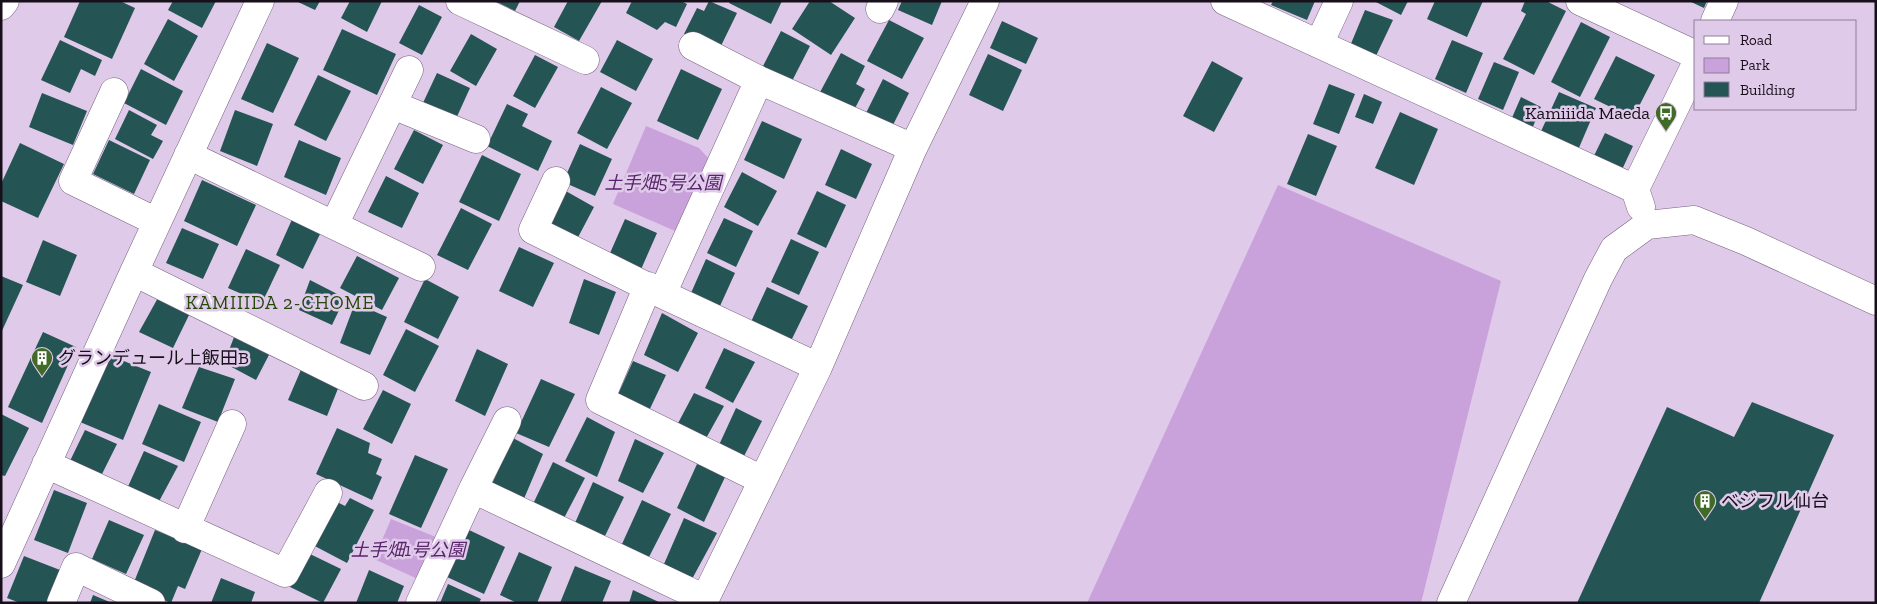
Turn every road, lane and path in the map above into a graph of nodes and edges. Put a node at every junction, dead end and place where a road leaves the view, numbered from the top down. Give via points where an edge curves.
1 (5, 1) edge
2 (260, 1) edge
3 (460, 1) edge
4 (985, 1) edge
5 (1225, 1) edge
6 (1338, 1) edge
7 (1580, 1) edge
8 (1724, 1) edge
9 (1, 6) edge
10 (1715, 20) edge
11 (1319, 44) junction
12 (693, 46) dead end
13 (1694, 54) edge
14 (585, 60) dead end
15 (1694, 68) edge
16 (409, 70) dead end
17 (758, 80) junction
18 (114, 92) dead end
19 (393, 105) junction
20 (476, 139) dead end
21 (913, 148) junction
22 (188, 155) junction
23 (556, 181) dead end
24 (1635, 190) junction
25 (157, 222) junction
26 (334, 225) junction
27 (1647, 225) junction
28 (421, 266) dead end
29 (134, 272) junction
30 (655, 290) junction
31 (1876, 301) edge
32 (818, 367) junction
33 (364, 386) dead end
34 (507, 421) dead end
35 (232, 424) dead end
36 (46, 464) junction
37 (762, 480) junction
38 (473, 489) junction
39 (328, 494) dead end
40 (186, 529) junction
41 (1, 564) edge
42 (704, 601) edge
43 (61, 603) edge
44 (151, 603) edge
45 (420, 603) edge
46 (1451, 603) edge

1 - 9 street
2 - 22 street
3 - 14 street
4 - 21 street
5 - 11 street
6 - 11 street
7 - 13 street
8 - 10 street
11 - 24 street
12 - 17 street
15 - 24 street
16 - 19 street
17 - 21 street
17 - 30 street
18 - 25 street via 72,181
19 - 20 street
19 - 26 street
21 - 32 street
22 - 25 street
22 - 26 street
23 - 30 street via 533,230
24 - 27 street
25 - 29 street
26 - 28 street
27 - 31 street via 1694,220
27 - 46 street via 1614,249
29 - 33 street
29 - 36 street
30 - 32 street
30 - 37 street via 600,400
32 - 37 street
34 - 38 street
35 - 40 street
36 - 40 street
36 - 41 street
37 - 42 street
38 - 42 street
38 - 45 street
39 - 40 street via 285,573
43 - 44 street via 76,567

